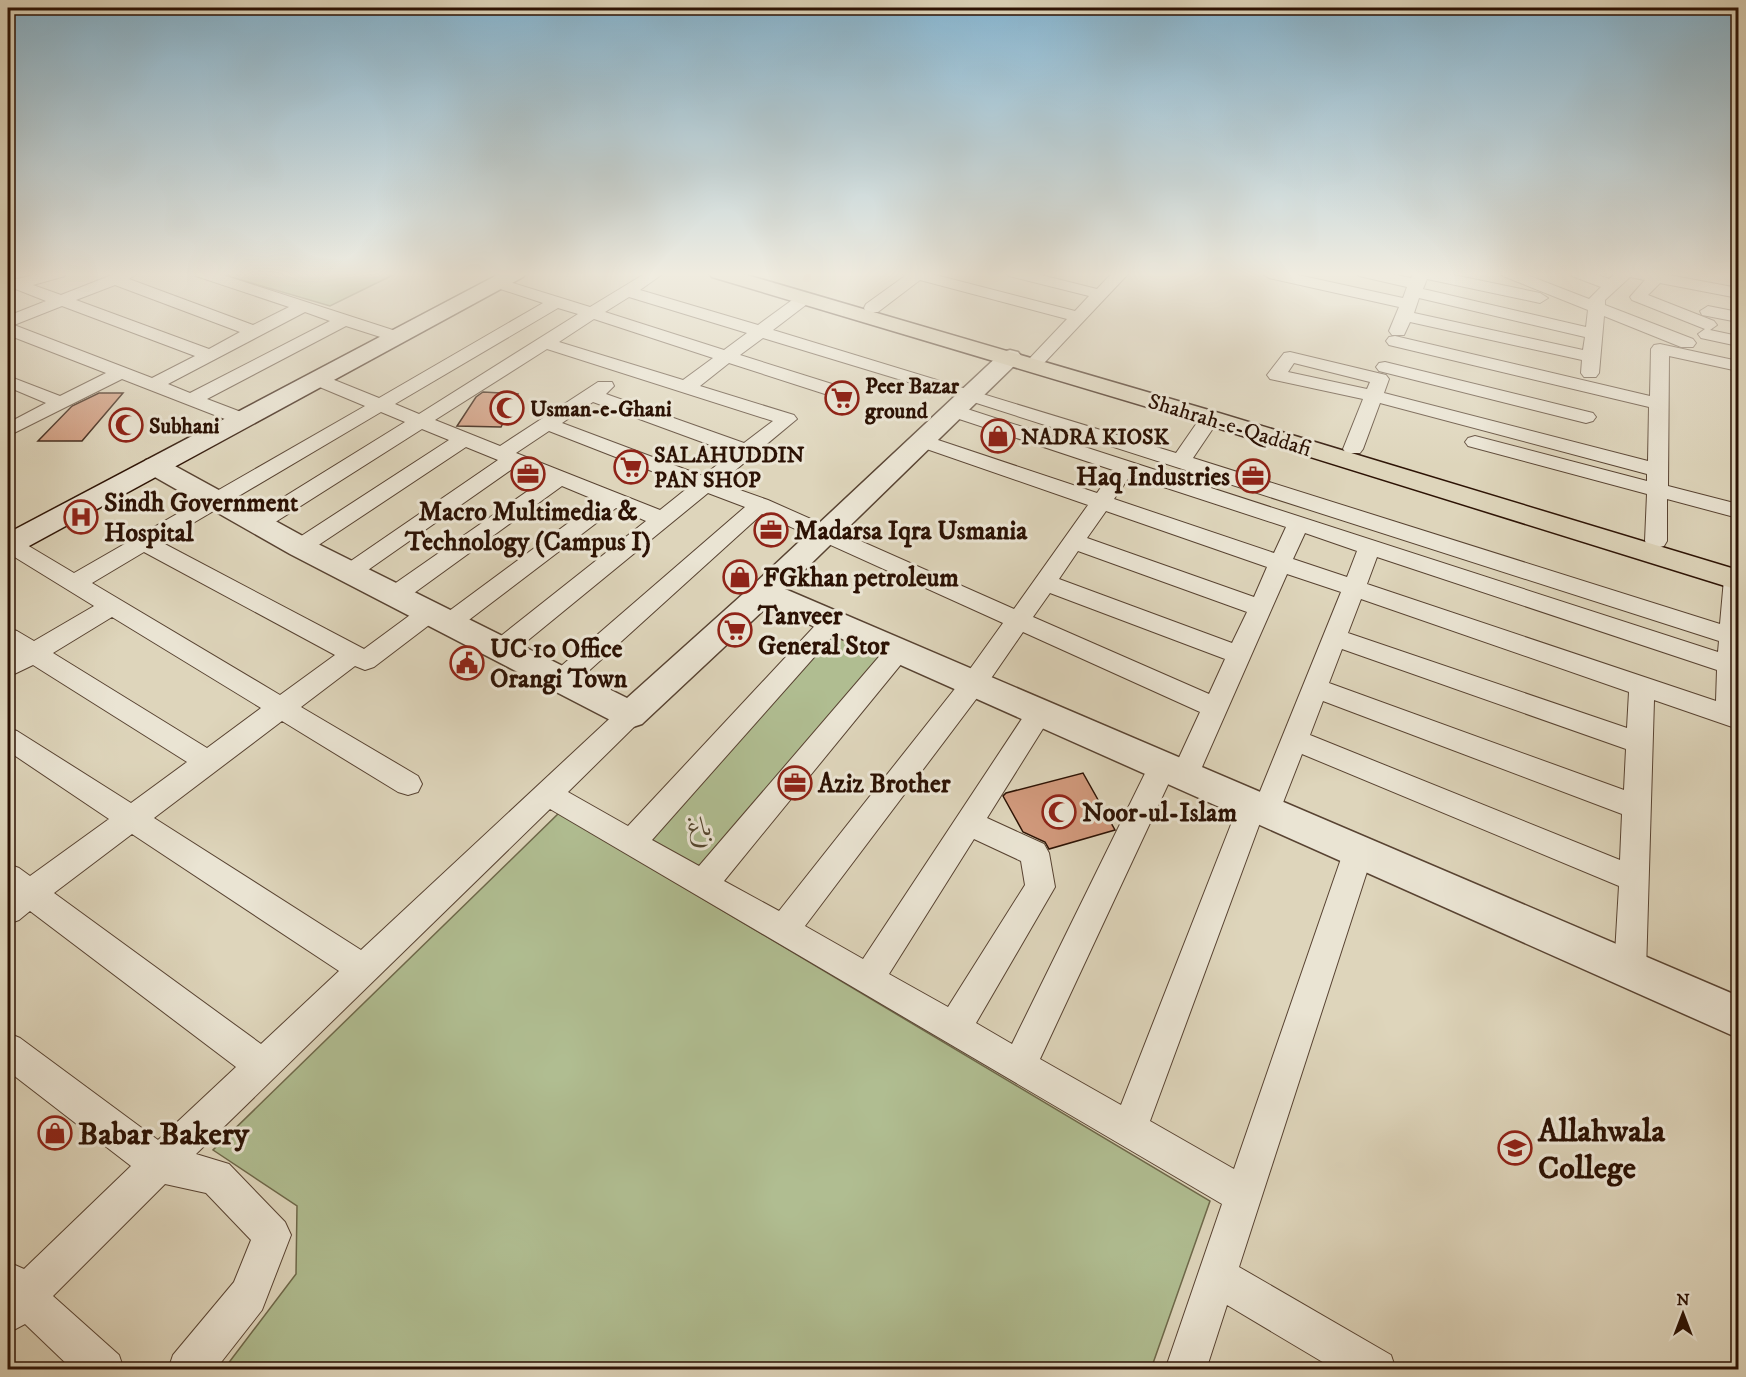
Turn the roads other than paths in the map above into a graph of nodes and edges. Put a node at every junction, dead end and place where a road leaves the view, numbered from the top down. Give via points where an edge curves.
1 (30, 337) edge
2 (161, 337) edge
3 (245, 337) edge
4 (311, 337) edge
5 (396, 337) edge
6 (496, 337) edge
7 (554, 337) edge
8 (669, 337) edge
9 (752, 337) edge
10 (778, 337) edge
11 (941, 337) edge
12 (970, 337) edge
13 (1059, 337) edge
14 (1396, 337) edge
15 (1540, 337) edge
16 (1594, 337) edge
17 (1702, 337) edge
18 (1708, 337) edge
19 (1715, 337) edge
20 (1395, 341) junction
21 (1738, 341) edge
22 (545, 343) junction
23 (210, 355) junction
24 (727, 356) junction
25 (1010, 357) junction
26 (1592, 357) junction
27 (1039, 358) junction
28 (1738, 366) edge
29 (630, 370) junction
30 (122, 372) junction
31 (316, 380) junction
32 (8, 381) edge
33 (1380, 381) junction
34 (154, 384) junction
35 (686, 387) junction
36 (1589, 387) junction
37 (825, 388) dead end
38 (592, 394) junction
39 (192, 399) junction
40 (61, 403) junction
41 (963, 403) junction
42 (1659, 404) junction
43 (380, 405) junction
44 (1586, 417) junction
45 (1210, 418) junction
46 (242, 419) junction
47 (421, 422) junction
48 (547, 424) junction
49 (8, 430) edge
50 (464, 439) junction
51 (922, 441) junction
52 (1475, 442) dead end
53 (1353, 449) junction
54 (1583, 450) junction
55 (747, 451) junction
56 (507, 457) junction
57 (1181, 461) junction
58 (155, 466) junction
59 (1126, 467) junction
60 (560, 478) junction
61 (1657, 480) junction
62 (706, 484) junction
63 (613, 500) junction
64 (218, 501) junction
65 (1100, 502) junction
66 (760, 505) junction
67 (1738, 512) edge
68 (662, 519) junction
69 (258, 523) junction
70 (1298, 524) junction
71 (824, 534) junction
72 (1073, 541) junction
73 (1656, 541) junction
74 (144, 543) junction
75 (8, 544) edge
76 (300, 547) junction
77 (1370, 547) junction
78 (1281, 563) junction
79 (350, 572) junction
80 (1737, 575) edge
81 (1044, 582) junction
82 (74, 583) junction
83 (1353, 588) junction
84 (764, 592) junction
85 (395, 595) junction
86 (113, 606) junction
87 (1261, 608) junction
88 (439, 618) junction
89 (1018, 620) junction
90 (832, 622) junction
91 (1731, 636) junction
92 (8, 637) edge
93 (1335, 637) junction
94 (501, 649) junction
95 (898, 651) junction
96 (32, 652) junction
97 (354, 654) junction
98 (1239, 655) junction
99 (1730, 665) junction
100 (8, 668) edge
101 (562, 680) junction
102 (974, 683) junction
103 (1642, 686) junction
104 (1315, 688) junction
105 (282, 707) junction
106 (1215, 708) junction
107 (1040, 712) junction
108 (630, 715) junction
109 (1733, 717) edge
110 (8, 738) edge
111 (1295, 740) junction
112 (1640, 744) junction
113 (208, 762) junction
114 (1174, 770) junction
115 (408, 784) dead end
116 (547, 794) junction
117 (1260, 807) junction
118 (1637, 807) junction
119 (131, 819) junction
120 (969, 823) junction
121 (631, 843) junction
122 (1359, 850) junction
123 (1634, 879) junction
124 (703, 884) junction
125 (15, 893) edge
126 (783, 930) junction
127 (363, 969) junction
128 (1629, 971) junction
129 (868, 979) junction
130 (1738, 1017) edge
131 (954, 1028) junction
132 (8, 1050) edge
133 (262, 1066) junction
134 (1019, 1066) junction
135 (1130, 1129) junction
136 (159, 1164) junction
137 (1243, 1195) junction
138 (1216, 1276) junction
139 (13, 1297) edge
140 (1358, 1365) edge
141 (104, 1370) edge
142 (188, 1370) edge
143 (1185, 1370) edge

1 - 30 street
2 - 23 street
3 - 23 street
4 - 39 street
5 - 31 street
6 - 43 street
7 - 22 street
8 - 24 street
9 - 24 street
10 - 41 street
11 - 25 main road, Shahrah-e-Qaddafi
12 - 27 main road, Shahrah-e-Qaddafi
13 - 27 street
14 - 20 street
15 - 26 street
16 - 26 street
17 - 42 street via 1660,349
18 - 28 street
19 - 21 street
20 - 33 street
20 - 36 street
22 - 29 street
22 - 47 street
23 - 34 street
24 - 35 street
24 - 37 street
25 - 41 street
25 - 45 main road, Shahrah-e-Qaddafi
26 - 36 street
27 - 53 main road, Shahrah-e-Qaddafi
29 - 35 street
29 - 38 street
30 - 34 street
30 - 40 street
31 - 43 street
31 - 46 street
32 - 40 street
33 - 44 street
33 - 53 street
33 - 54 street
34 - 39 street
35 - 55 street via 787,419
36 - 42 street
36 - 44 street
38 - 48 street
38 - 55 street
39 - 46 street
40 - 49 street
41 - 51 street
41 - 57 street
41 - 59 street
42 - 61 street
43 - 47 street
43 - 64 street
44 - 54 street
45 - 57 street
45 - 80 main road, Shahrah-e-Qaddafi
46 - 58 street
47 - 50 street
47 - 69 street
48 - 56 street
48 - 62 street
50 - 56 street
50 - 76 street
51 - 65 street
51 - 71 street
52 - 61 street
53 - 73 main road, Shahrah-e-Qaddafi
54 - 61 street
55 - 62 street
56 - 60 street
56 - 79 street
57 - 91 street
58 - 64 street
58 - 75 street
59 - 65 street
59 - 70 street
60 - 63 street
60 - 85 street
61 - 67 street
61 - 73 street
62 - 66 street
62 - 68 street
63 - 68 street
63 - 88 street
64 - 69 street
64 - 74 street
65 - 72 street
65 - 78 street
66 - 71 street
66 - 101 street
68 - 94 street
69 - 76 street
70 - 77 street
70 - 78 street
71 - 84 street
71 - 89 street
72 - 81 street
72 - 87 street
73 - 80 main road, Shahrah-e-Qaddafi
74 - 82 street
74 - 97 street
75 - 82 street
76 - 79 street
77 - 83 street
77 - 99 street
78 - 83 street
78 - 87 street
79 - 85 street
80 - 91 street
81 - 89 street
81 - 98 street
82 - 86 street
83 - 93 street
83 - 103 street
84 - 90 street
84 - 108 street
85 - 88 street
86 - 96 street
86 - 105 street
87 - 98 street
88 - 94 street
88 - 97 street via 365,661
89 - 102 street
89 - 106 street
90 - 95 street
90 - 121 street
91 - 99 street
92 - 96 street
93 - 104 street
93 - 112 street
94 - 101 street
95 - 102 street
95 - 124 street
96 - 100 street
96 - 113 street
97 - 105 street
98 - 106 street
99 - 109 street
101 - 108 street
102 - 107 street
102 - 126 street
103 - 109 street
103 - 112 street
104 - 111 street
104 - 118 street
105 - 113 street
105 - 115 street
106 - 114 street
107 - 114 street
107 - 120 street
108 - 116 street
110 - 119 street
111 - 117 street
111 - 123 street
112 - 118 street
113 - 119 street
114 - 117 street
114 - 134 street
116 - 121 street
116 - 127 street
117 - 122 street
117 - 135 street
118 - 123 street
119 - 125 street
119 - 127 street
120 - 129 street
120 - 131 street via 1034,853 1040,886
121 - 124 street
122 - 128 street
122 - 137 street
123 - 128 street
124 - 126 street
125 - 133 street
126 - 129 street
127 - 133 street
128 - 130 street
129 - 131 street
131 - 134 street
132 - 136 street
133 - 136 street
134 - 135 street
135 - 137 street
136 - 139 street
136 - 142 street via 216,1177 272,1235 248,1296
137 - 138 street
138 - 140 street
138 - 143 street
139 - 141 street

